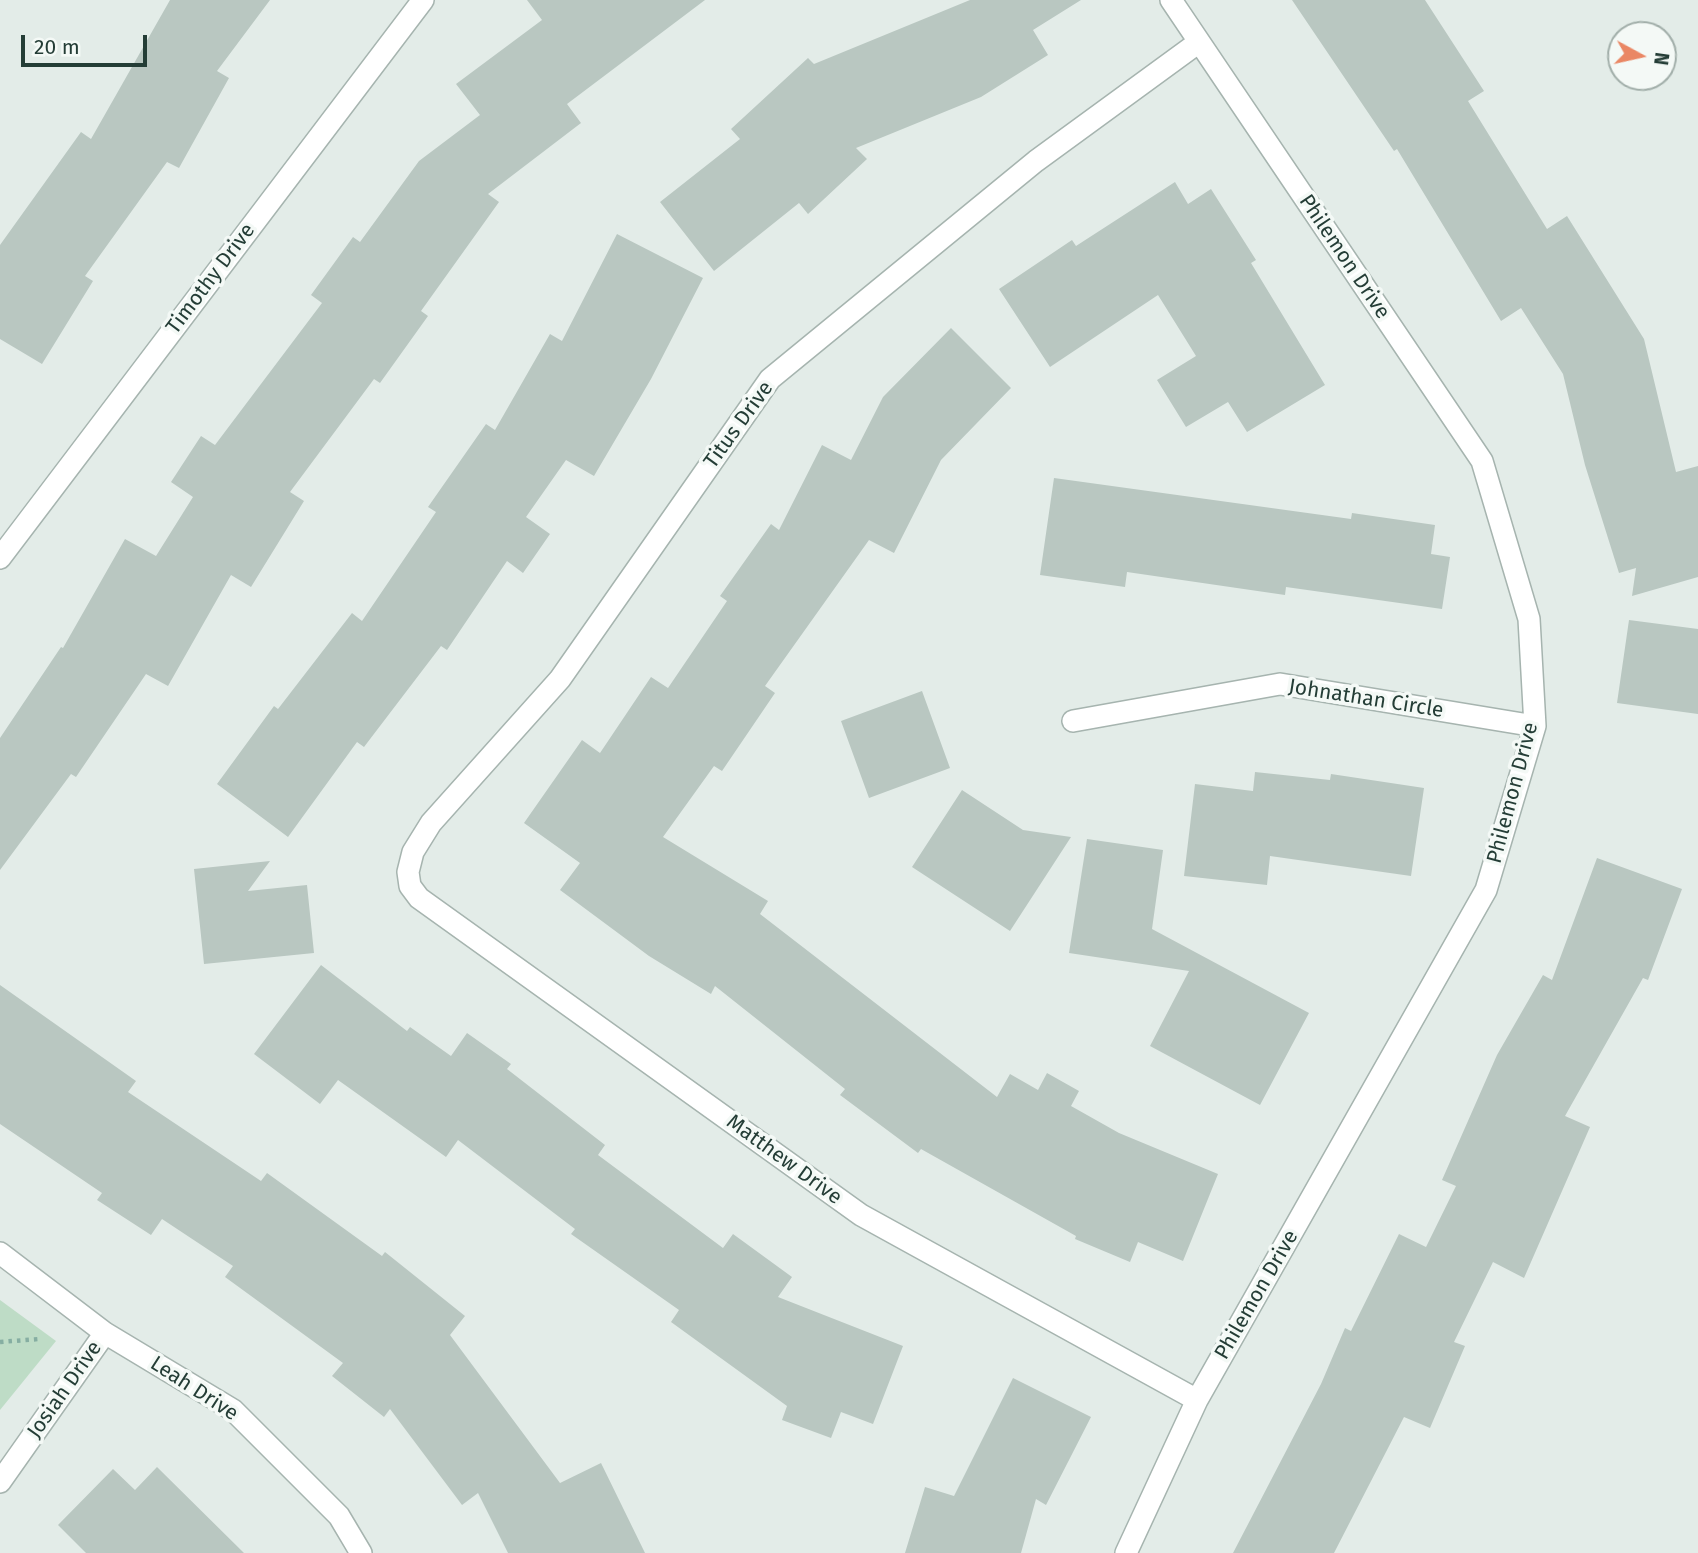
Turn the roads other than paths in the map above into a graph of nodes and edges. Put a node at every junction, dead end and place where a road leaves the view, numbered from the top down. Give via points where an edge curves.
1 (423, 0) edge
2 (1171, 0) edge
3 (1199, 42) junction
4 (0, 558) edge
5 (1073, 721) dead end
6 (1535, 726) junction
7 (408, 872) joint
8 (0, 1253) edge
9 (105, 1333) junction
10 (1197, 1400) junction
11 (0, 1482) edge
12 (361, 1553) edge
13 (1126, 1553) edge

1 - 4 street, Timothy Drive
2 - 3 street, Philemon Drive
3 - 6 street, Philemon Drive via 1482,461 1530,619
3 - 7 street, Titus Drive via 1036,161 771,379 560,678 431,823 413,852
5 - 6 street, Johnathan Circle via 1280,684
6 - 10 street, Philemon Drive via 1486,890
7 - 10 street, Matthew Drive via 410,886 419,898 861,1215
8 - 9 street, Leah Drive
9 - 11 street, Josiah Drive
9 - 12 street, Leah Drive via 233,1410 339,1516
10 - 13 street, Philemon Drive

